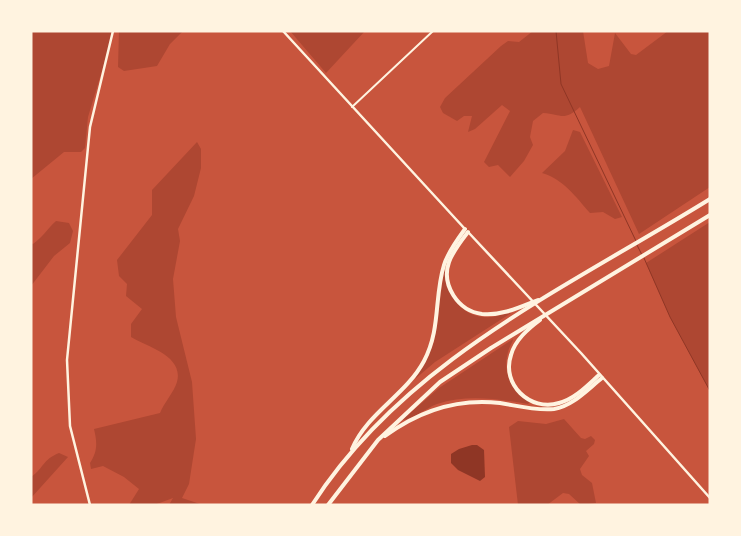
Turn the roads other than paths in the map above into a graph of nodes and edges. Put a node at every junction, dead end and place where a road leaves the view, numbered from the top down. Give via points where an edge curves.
1 (113, 31) edge
2 (283, 31) edge
3 (433, 31) edge
4 (352, 107) junction
5 (710, 200) edge
6 (710, 215) edge
7 (466, 230) junction
8 (548, 297) junction
9 (533, 324) junction
10 (601, 376) junction
11 (374, 445) junction
12 (351, 452) junction
13 (710, 498) edge
14 (90, 505) edge
15 (312, 505) edge
16 (328, 505) edge

1 - 14 main road via 90,132 67,360 70,426
2 - 4 main road
3 - 4 street
4 - 7 main road
5 - 8 highway
6 - 9 highway
7 - 8 highway via 448,268 448,281 454,297 464,307 479,314 500,314
7 - 10 main road
7 - 12 highway via 444,265 436,326 424,360 415,375 359,433
8 - 12 highway via 450,359 426,378
9 - 10 highway via 516,344 509,361 512,381 523,396 538,404 561,403
9 - 11 highway via 440,382
10 - 11 highway via 572,402 553,409 462,402 408,421
10 - 13 main road
11 - 16 highway
12 - 15 highway

